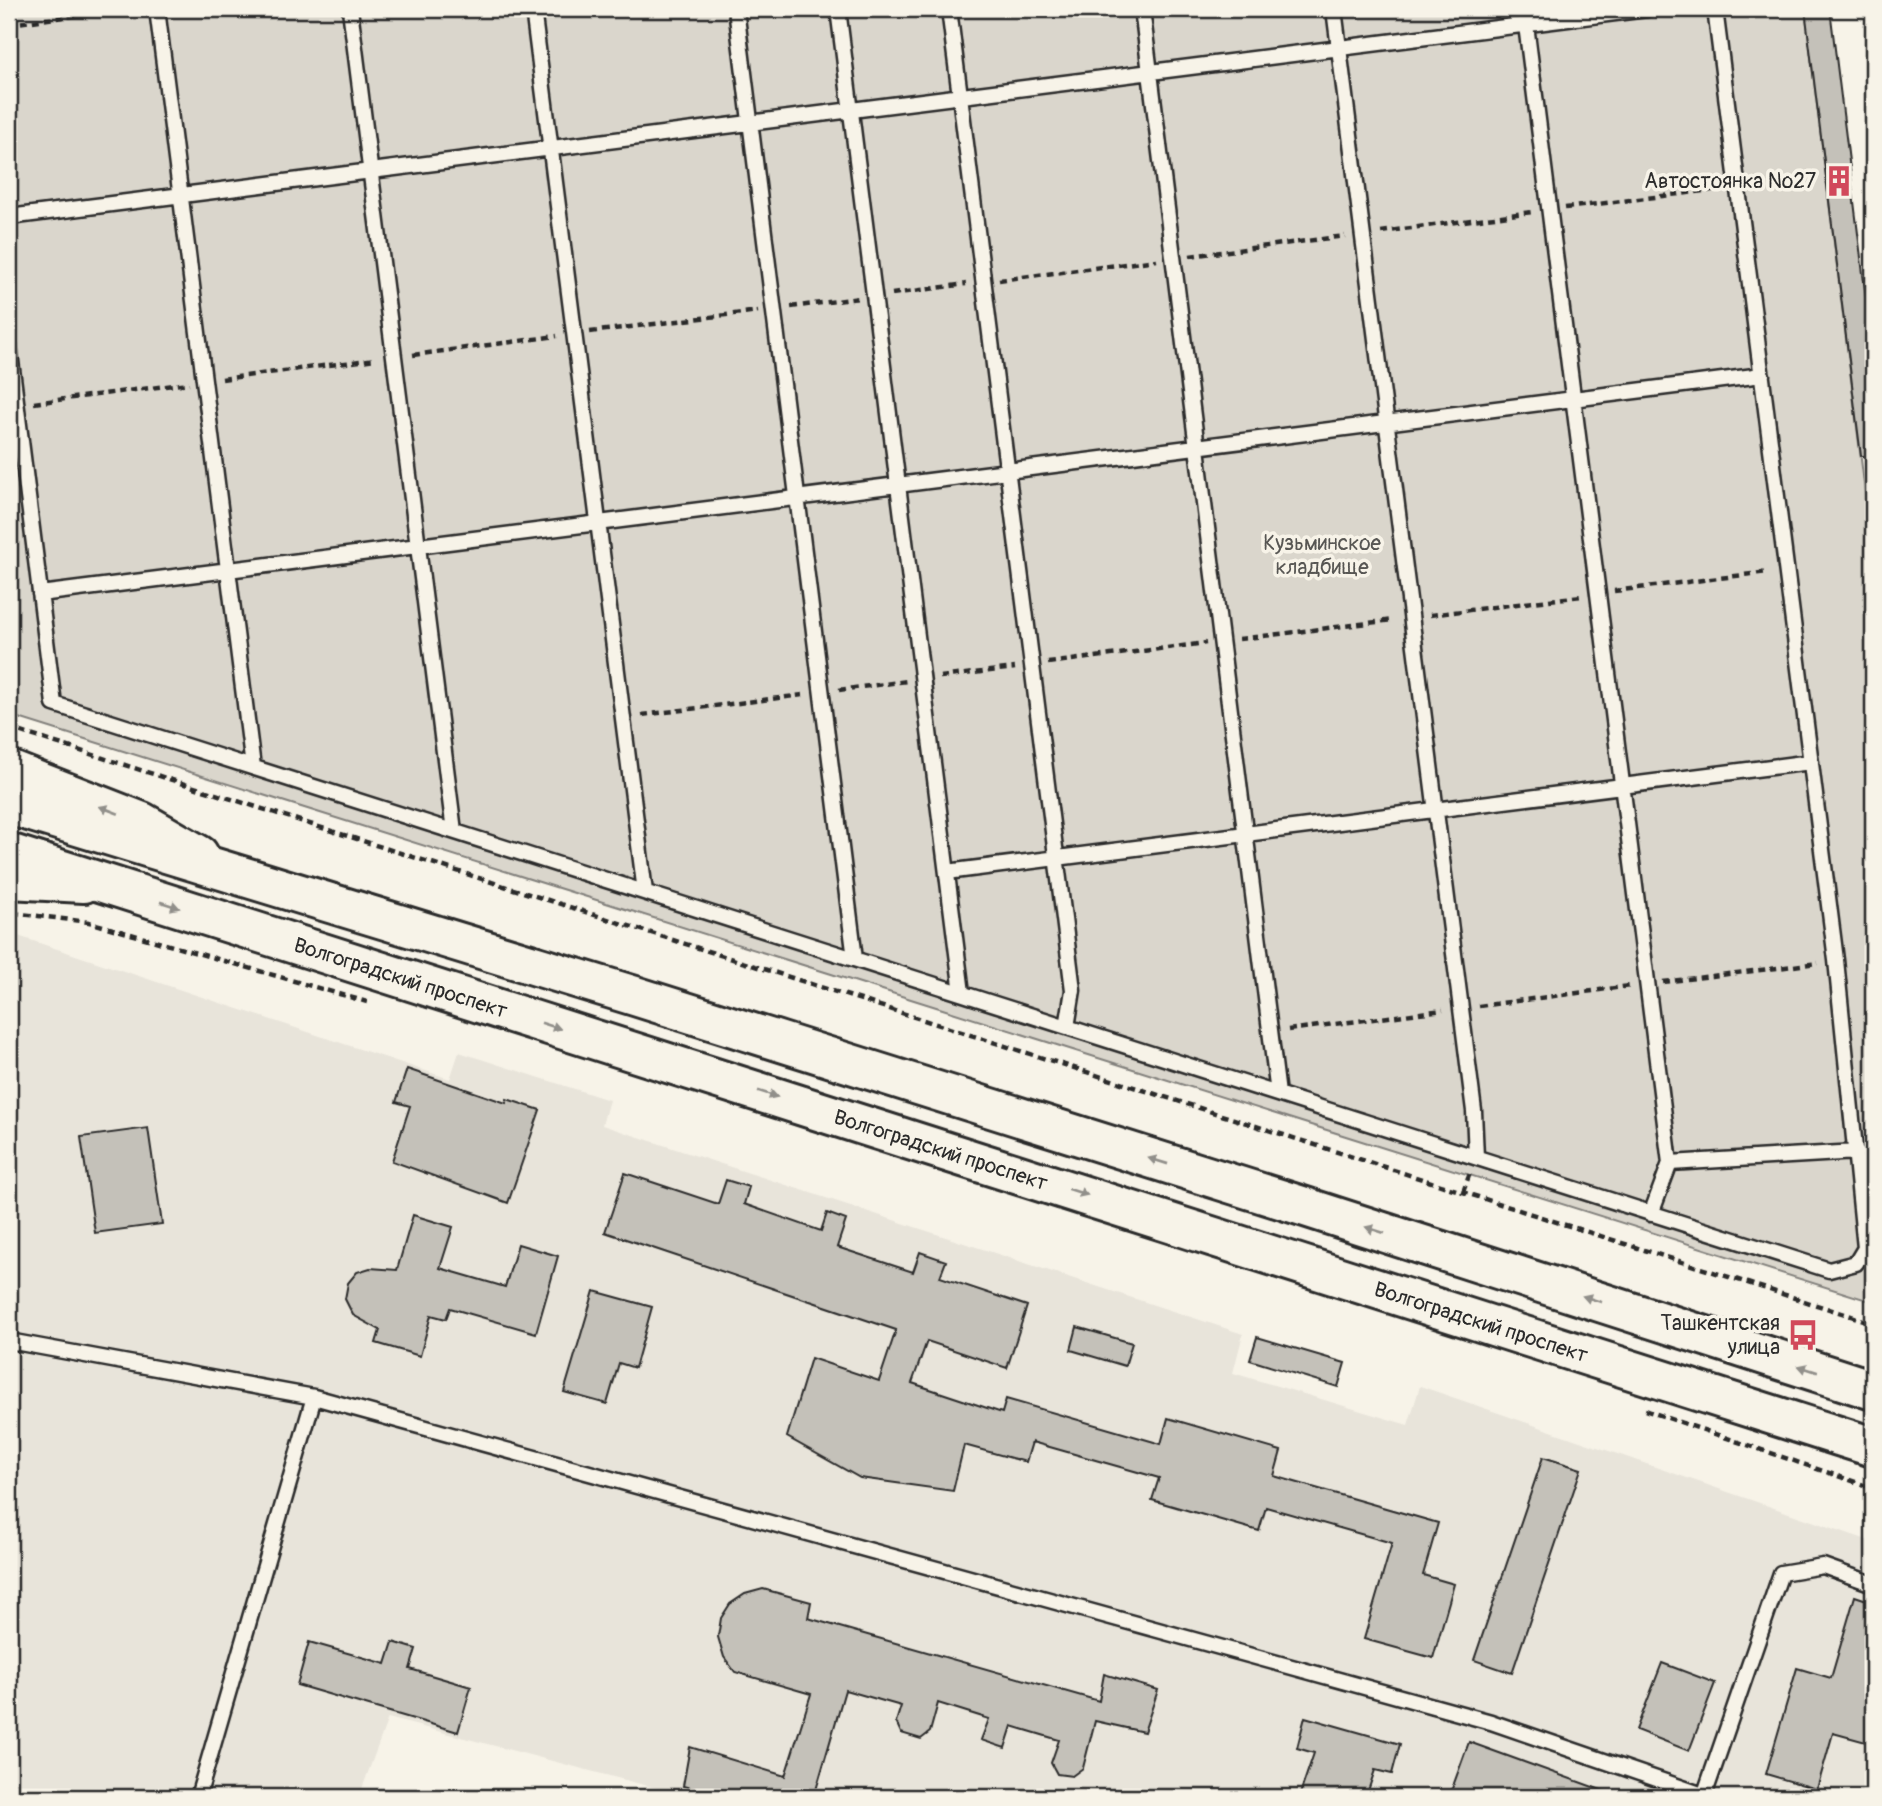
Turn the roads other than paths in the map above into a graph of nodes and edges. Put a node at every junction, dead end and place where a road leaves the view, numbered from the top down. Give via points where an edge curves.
1 (157, 9) edge
2 (350, 9) edge
3 (533, 9) edge
4 (736, 9) edge
5 (838, 9) edge
6 (948, 9) edge
7 (1142, 9) edge
8 (1334, 9) edge
9 (1524, 9) edge
10 (1647, 9) edge
11 (1716, 9) edge
12 (1526, 24) junction
13 (1339, 48) junction
14 (1150, 72) junction
15 (960, 96) junction
16 (851, 110) junction
17 (750, 122) junction
18 (551, 148) junction
19 (370, 171) junction
20 (181, 195) junction
21 (9, 217) edge
22 (9, 345) edge
23 (1762, 375) junction
24 (1573, 399) junction
25 (1387, 423) junction
26 (1198, 447) junction
27 (1007, 471) junction
28 (898, 485) junction
29 (798, 498) junction
30 (598, 523) junction
31 (418, 546) junction
32 (228, 570) junction
33 (40, 594) junction
34 (1811, 762) junction
35 (253, 767) junction
36 (9, 770) edge
37 (1622, 786) junction
38 (9, 805) edge
39 (1436, 810) junction
40 (454, 831) junction
41 (1247, 834) junction
42 (9, 853) edge
43 (1056, 858) junction
44 (947, 872) junction
45 (234, 875) junction
46 (9, 878) edge
47 (105, 885) junction
48 (645, 892) junction
49 (855, 959) junction
50 (962, 993) junction
51 (1067, 1027) junction
52 (1278, 1094) junction
53 (1857, 1152) junction
54 (1476, 1157) junction
55 (1670, 1163) junction
56 (1651, 1213) junction
57 (9, 1342) edge
58 (1873, 1390) edge
59 (314, 1397) junction
60 (1873, 1447) edge
61 (1873, 1584) edge
62 (1706, 1796) edge
63 (198, 1797) edge

1 - 20 lane
2 - 19 lane
3 - 18 lane
4 - 17 lane
5 - 16 lane
6 - 15 lane
7 - 14 lane
8 - 13 lane
9 - 12 lane
10 - 12 lane
11 - 23 lane
12 - 13 lane
12 - 24 lane
13 - 14 lane
13 - 25 lane
14 - 15 lane
14 - 26 lane
15 - 16 lane
15 - 27 lane
16 - 17 lane
16 - 28 lane
17 - 18 lane
17 - 29 lane
18 - 19 lane
18 - 30 lane
19 - 20 lane
19 - 31 lane
20 - 21 lane
20 - 32 lane
22 - 33 lane
23 - 24 lane
23 - 34 lane
24 - 25 lane
24 - 37 lane
25 - 26 lane
25 - 39 lane
26 - 27 lane
26 - 41 lane
27 - 28 lane
27 - 43 lane
28 - 29 lane
28 - 44 lane
29 - 30 lane
29 - 49 lane
30 - 31 lane
30 - 48 lane
31 - 32 lane
31 - 40 lane
32 - 33 lane
32 - 35 lane
33 - 35 lane via 54,704
34 - 37 lane
34 - 53 lane
35 - 40 lane
45 -> 36 main road via 142,822
37 - 39 lane
37 - 55 lane
38 - 45 main road
39 - 41 lane
39 - 54 lane
40 - 48 lane
41 - 43 lane
41 - 52 lane
42 - 47 main road, Волгоградский проспект
43 - 44 lane
43 - 51 lane via 1073,990
44 - 50 lane
58 -> 45 main road via 648,1000
46 - 47 main road
47 -> 60 main road, Волгоградский проспект
48 - 49 lane
49 - 50 lane
50 - 51 lane
51 - 52 lane
52 - 54 lane
53 - 55 lane
53 - 56 lane via 1865,1248 1856,1263 1829,1270
54 - 56 lane
55 - 56 lane
57 - 59 lane
59 - 62 lane via 1491,1722
59 - 63 lane
61 - 62 lane via 1823,1566 1781,1573

